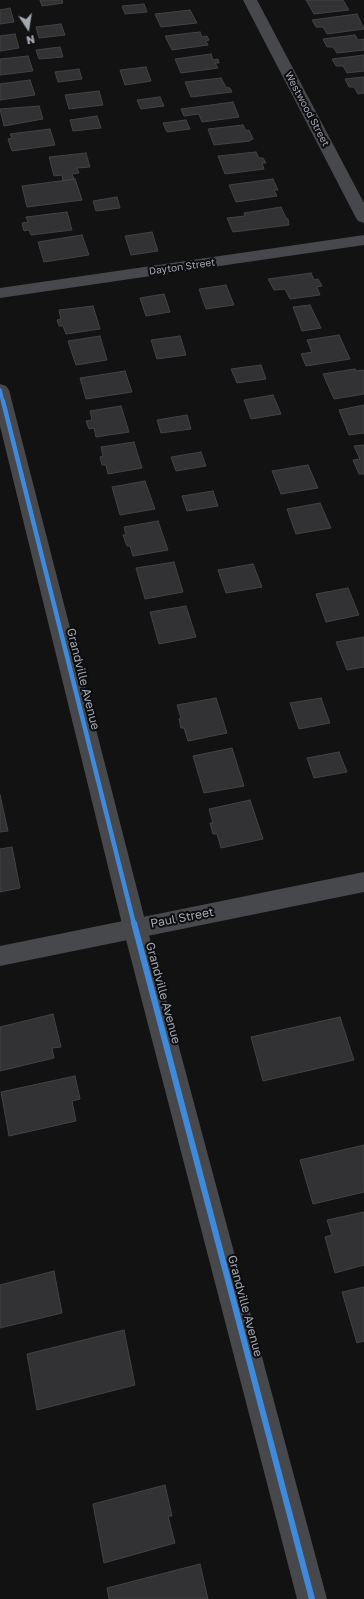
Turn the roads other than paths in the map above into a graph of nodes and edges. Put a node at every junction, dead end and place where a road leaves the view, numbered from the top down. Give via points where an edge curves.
1 (250, 0) edge
2 (364, 218) edge
3 (364, 240) edge
4 (0, 294) edge
5 (0, 390) edge
6 (364, 882) edge
7 (135, 928) junction
8 (0, 956) edge
9 (312, 1599) edge

1 - 2 street, Westwood Street
3 - 4 street, Dayton Street
5 - 7 street, Grandville Avenue
6 - 7 street, Paul Street
7 - 8 street, Paul Street
7 - 9 street, Grandville Avenue

